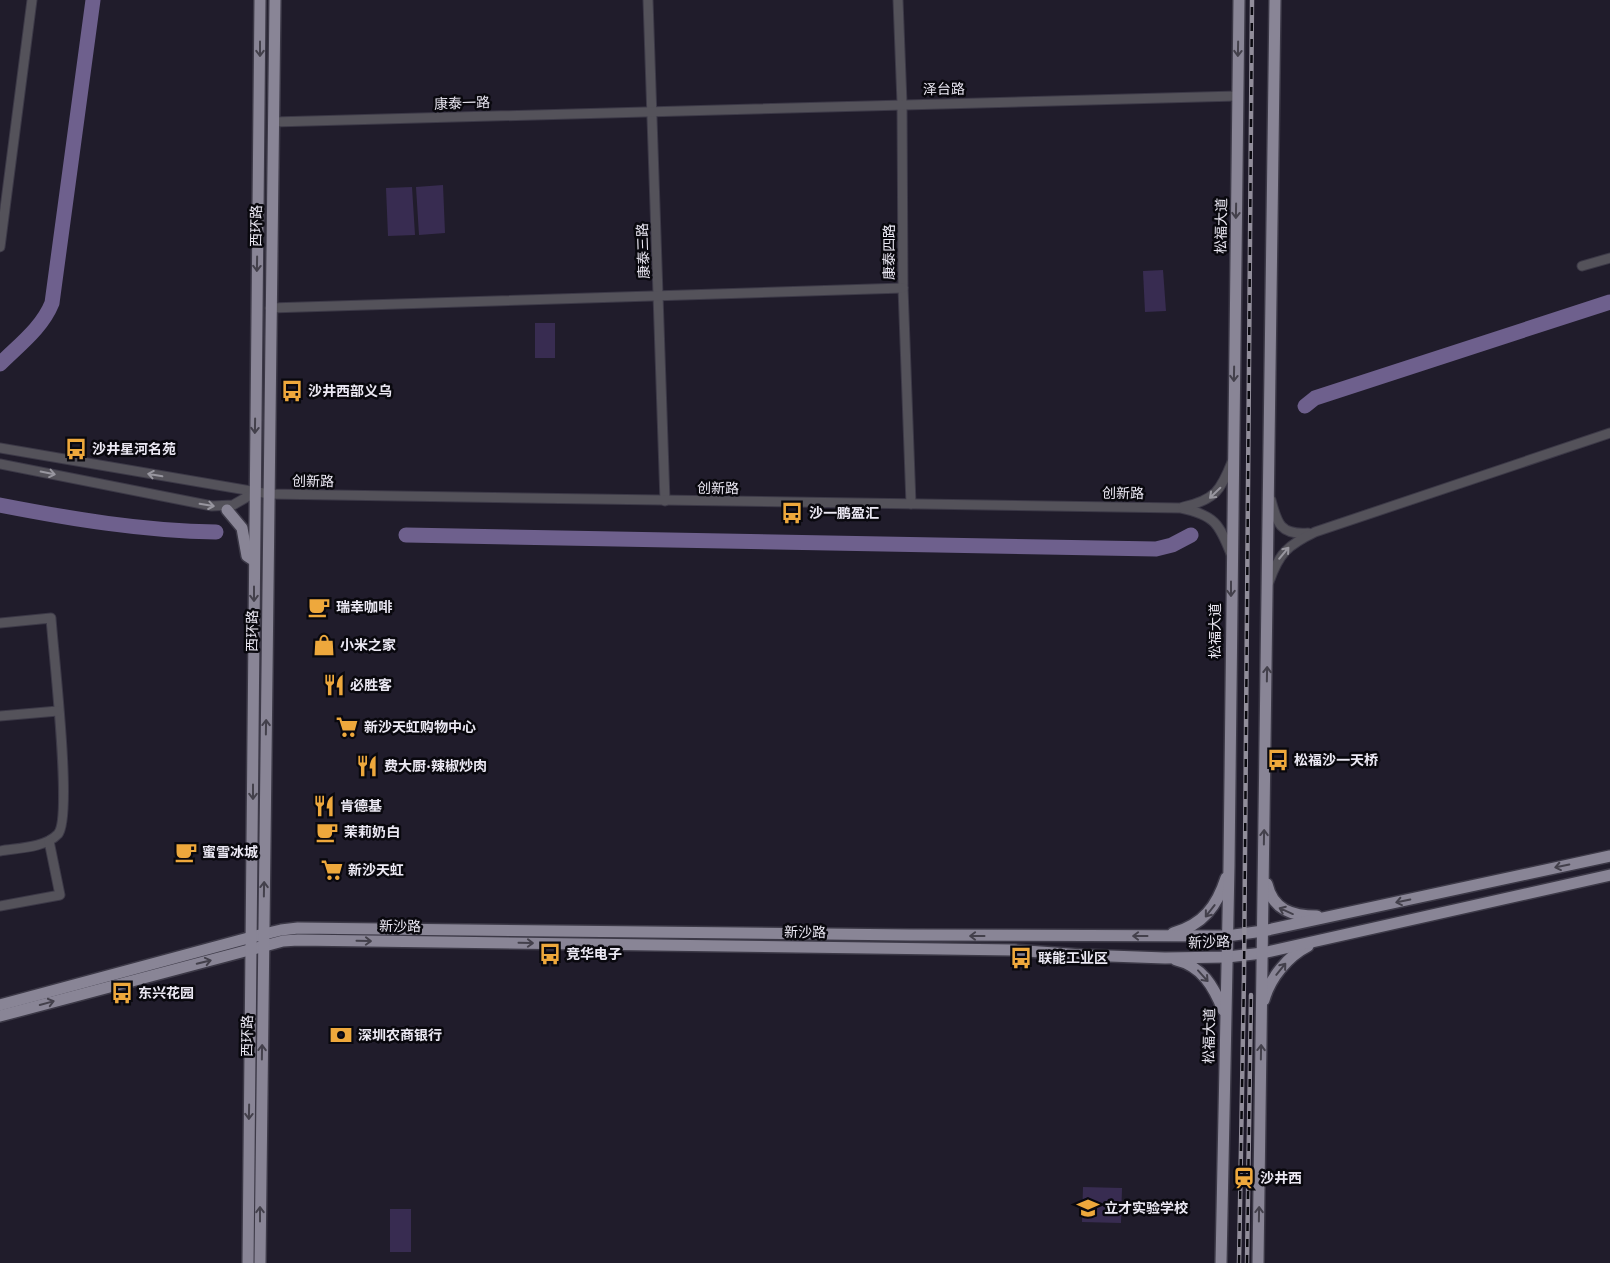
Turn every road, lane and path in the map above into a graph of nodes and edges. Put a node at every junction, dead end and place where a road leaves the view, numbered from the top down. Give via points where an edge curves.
1 (32, 0) edge
2 (260, 0) edge
3 (275, 0) edge
4 (648, 0) edge
5 (898, 0) edge
6 (1238, 0) edge
7 (1275, 0) edge
8 (1237, 96) junction
9 (902, 103) junction
10 (652, 111) junction
11 (272, 122) junction
12 (0, 247) edge
13 (1610, 258) edge
14 (1582, 266) dead end
15 (903, 288) junction
16 (658, 296) junction
17 (270, 308) junction
18 (1610, 433) edge
19 (0, 448) edge
20 (1233, 460) junction
21 (0, 464) edge
22 (254, 493) junction
23 (269, 494) junction
24 (1269, 494) junction
25 (666, 501) junction
26 (911, 504) junction
27 (1180, 508) junction
28 (227, 510) dead end
29 (1315, 532) junction
30 (1231, 554) junction
31 (254, 561) junction
32 (1268, 587) junction
33 (0, 623) edge
34 (58, 711) junction
35 (0, 716) edge
36 (49, 842) junction
37 (0, 851) edge
38 (1610, 856) edge
39 (1229, 866) junction
40 (1264, 872) junction
41 (1610, 875) edge
42 (0, 906) edge
43 (1334, 916) junction
44 (1263, 931) junction
45 (264, 934) junction
46 (1162, 936) junction
47 (1227, 936) junction
48 (252, 937) junction
49 (1319, 941) junction
50 (264, 946) junction
51 (251, 950) junction
52 (1263, 953) junction
53 (1227, 957) junction
54 (1165, 958) junction
55 (0, 1004) edge
56 (1262, 1011) junction
57 (1225, 1014) junction
58 (0, 1016) edge
59 (248, 1263) edge
60 (260, 1263) edge
61 (1221, 1263) edge
62 (1258, 1263) edge

1 - 12 street
2 -> 22 main road, 西环路
3 - 11 main road, 西环路
4 - 10 street, 康泰三路
5 - 9 street, 康泰四路
6 -> 8 main road, 松福大道
7 - 24 main road
8 - 9 street, 泽台路
8 -> 20 main road, 松福大道
9 - 10 street, 泽台路
9 - 15 street, 康泰四路
10 - 11 street, 康泰一路
10 - 16 street, 康泰三路
11 - 17 main road, 西环路
13 - 14 street
15 - 16 street
15 - 26 street, 康泰四路
16 - 17 street
16 - 25 street, 康泰三路
17 - 23 main road, 西环路
18 - 29 street
22 -> 19 street, 创新路
20 -> 27 street, 创新路 via 1219,490 1200,503
20 - 30 main road, 松福大道
21 -> 22 street via 212,506 233,505
22 - 23 street, 创新路
22 - 31 main road, 西环路
23 - 25 street, 创新路
45 -> 23 main road, 西环路
24 - 29 street via 1275,516 1283,528 1298,534
24 - 32 main road
25 - 26 street, 创新路
26 - 27 street, 创新路
27 - 30 street, 创新路 via 1200,512 1216,522
28 - 31 main road via 242,528 247,556
32 -> 29 street via 1274,568 1286,548
30 -> 39 main road, 松福大道
31 -> 48 main road, 西环路
40 -> 32 main road
33 - 34 street via 51,618
34 - 35 street
34 - 36 street via 64,822 59,833
36 - 37 street
36 - 42 street via 60,895
38 -> 43 main road, 新沙路
39 -> 46 main road via 1209,914 1191,927
39 - 47 main road, 松福大道
43 -> 40 main road via 1302,915 1281,909 1271,897
40 - 44 main road
41 - 49 main road, 新沙路
43 - 44 main road, 新沙路
44 - 47 main road, 新沙路
44 - 52 main road
46 -> 45 main road, 新沙路 via 298,928
45 - 48 main road, 新沙路
45 - 50 main road, 西环路
46 - 47 main road, 新沙路
47 - 53 main road, 松福大道
48 - 51 main road, 西环路
48 - 55 main road, 新沙路
49 - 52 main road, 新沙路
56 -> 49 main road via 1266,993 1280,970 1303,949
50 - 51 main road, 新沙路
50 -> 54 main road, 新沙路 via 298,940 580,943 1014,950
60 -> 50 main road, 西环路
58 -> 51 main road, 新沙路
51 -> 59 main road, 西环路
52 - 53 main road, 新沙路
52 - 56 main road
53 - 54 main road, 新沙路
53 - 57 main road, 松福大道
54 -> 57 main road via 1185,962 1198,970 1213,988
62 -> 56 main road
57 - 61 main road, 松福大道

